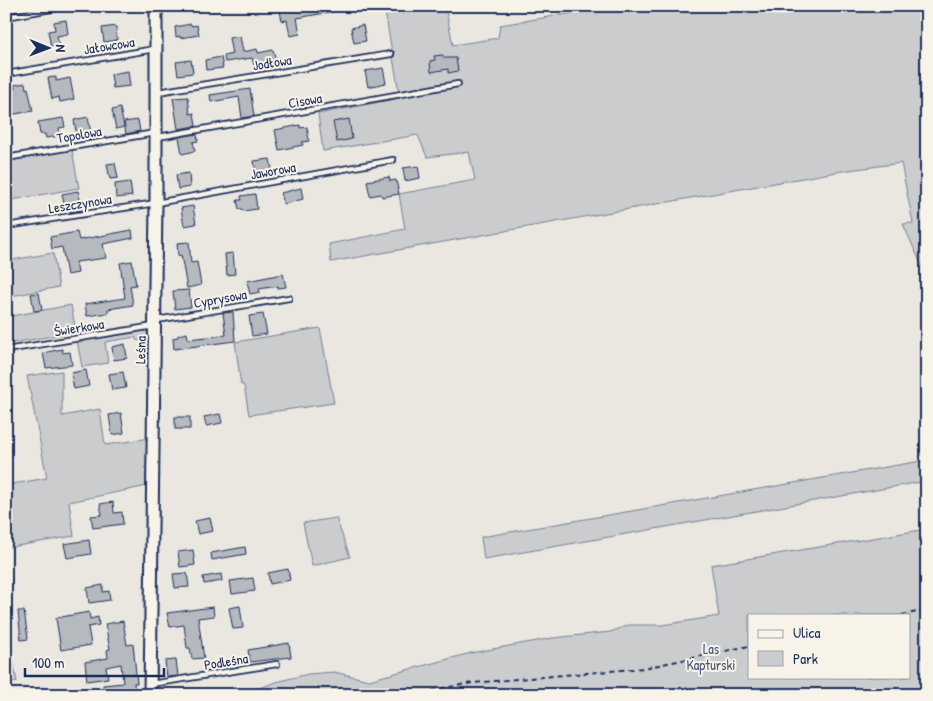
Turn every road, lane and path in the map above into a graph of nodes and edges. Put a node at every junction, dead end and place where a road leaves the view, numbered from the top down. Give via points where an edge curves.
1 (68, 6) edge
2 (156, 6) edge
3 (6, 17) edge
4 (156, 49) junction
5 (391, 54) dead end
6 (6, 74) edge
7 (458, 84) dead end
8 (156, 92) junction
9 (156, 135) junction
10 (6, 158) edge
11 (394, 160) dead end
12 (156, 203) junction
13 (6, 226) edge
14 (289, 298) dead end
15 (155, 323) junction
16 (6, 350) edge
17 (927, 610) edge
18 (907, 614) edge
19 (748, 646) edge
20 (277, 664) dead end
21 (150, 690) edge
22 (406, 695) edge

1 - 3 lane
2 - 4 street, Leśna
4 - 6 lane, Jałowcowa
4 - 8 street, Leśna
5 - 8 lane, Jodłowa
7 - 9 lane, Cisowa
8 - 9 street, Leśna
9 - 10 lane, Topolowa
9 - 12 street, Leśna
11 - 12 lane, Jaworowa
12 - 13 lane, Leszczynowa
12 - 15 street, Leśna
14 - 15 lane, Cyprysowa
15 - 16 lane, Świerkowa
15 - 21 street, Leśna
17 - 18 path
19 - 22 path via 644,668 472,683
20 - 21 lane, Podleśna

